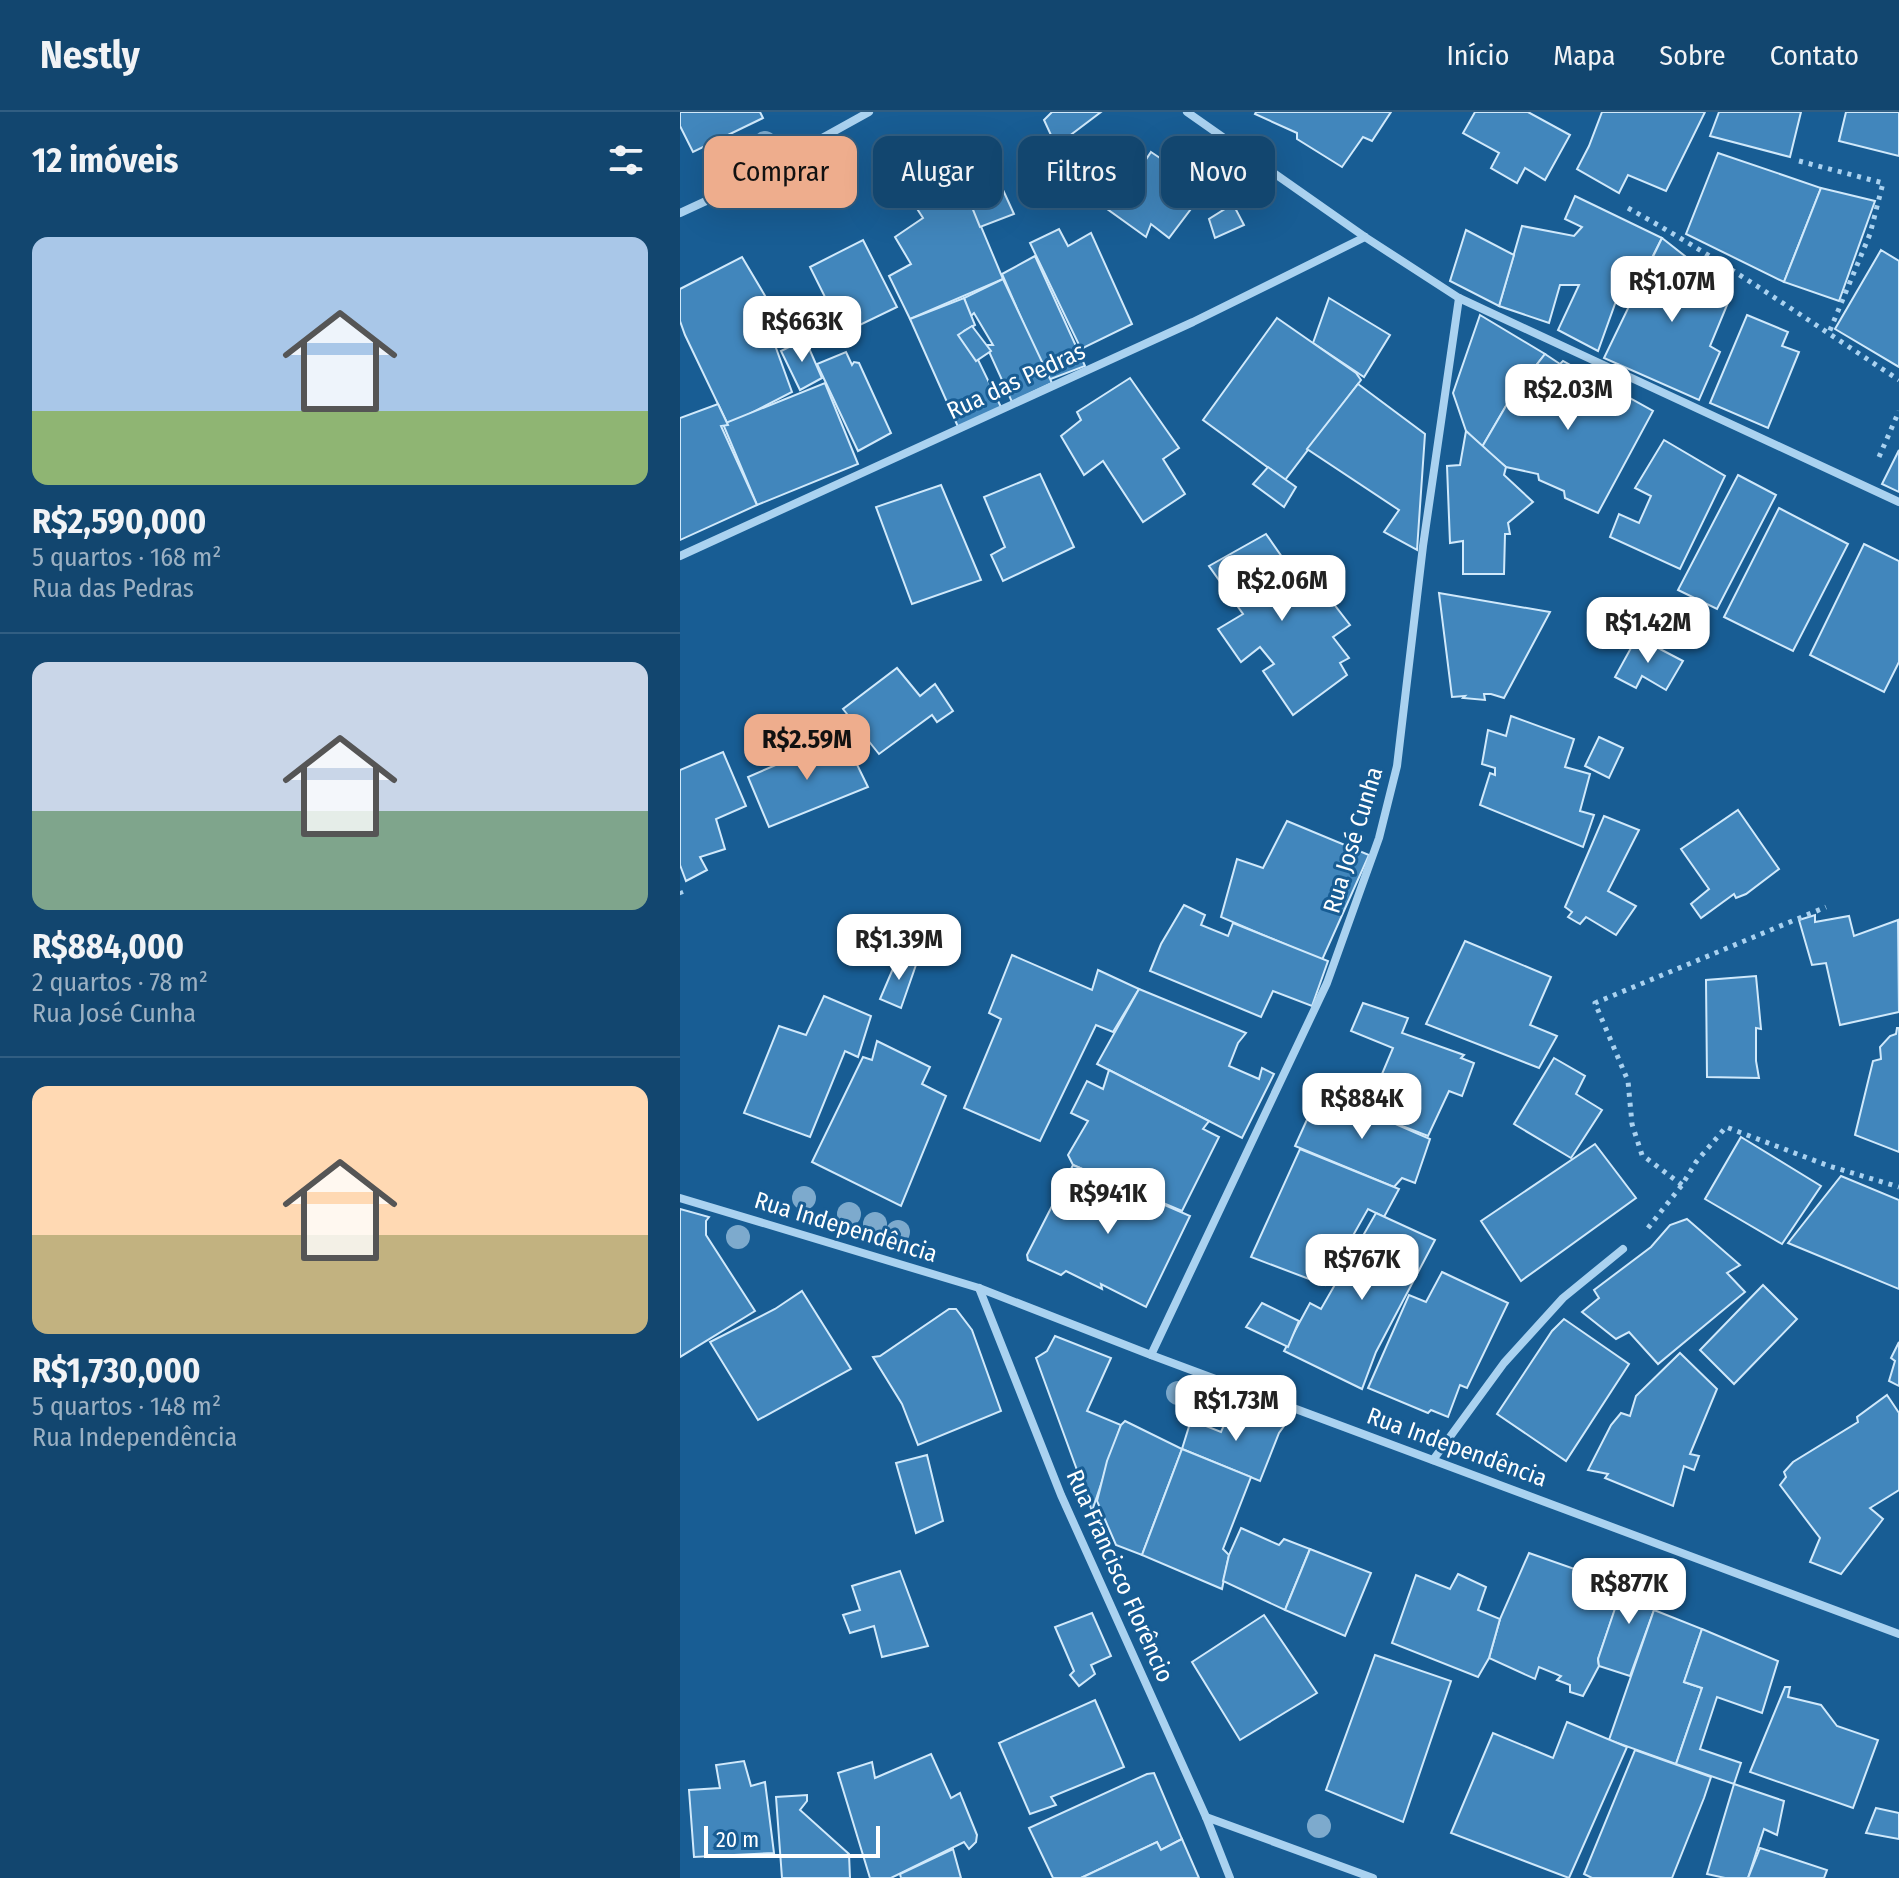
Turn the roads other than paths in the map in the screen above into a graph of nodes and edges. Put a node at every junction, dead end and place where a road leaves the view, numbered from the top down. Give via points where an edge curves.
1 (869, 112) edge
2 (1187, 112) edge
3 (680, 213) edge
4 (1365, 237) junction
5 (1459, 298) junction
6 (1899, 502) edge
7 (680, 556) edge
8 (680, 1198) edge
9 (1623, 1249) road end
10 (979, 1288) junction
11 (1151, 1355) junction
12 (1433, 1460) junction
13 (1899, 1634) edge
14 (1206, 1817) junction
15 (1230, 1878) edge
16 (1373, 1878) edge

1 - 3 street
2 - 4 street
4 - 5 street
4 - 7 street, Rua das Pedras via 1193,322
5 - 6 street
5 - 11 street, Rua José Cunha via 1397,766 1379,838 1327,983
8 - 10 street, Rua Independência
9 - 12 street via 1563,1298 1504,1363
10 - 11 street, Rua Independência
10 - 14 street, Rua Francisco Florêncio via 1061,1495
11 - 12 street, Rua Independência
12 - 13 street, Rua Independência
14 - 15 street, Rua Francisco Florêncio
14 - 16 street

